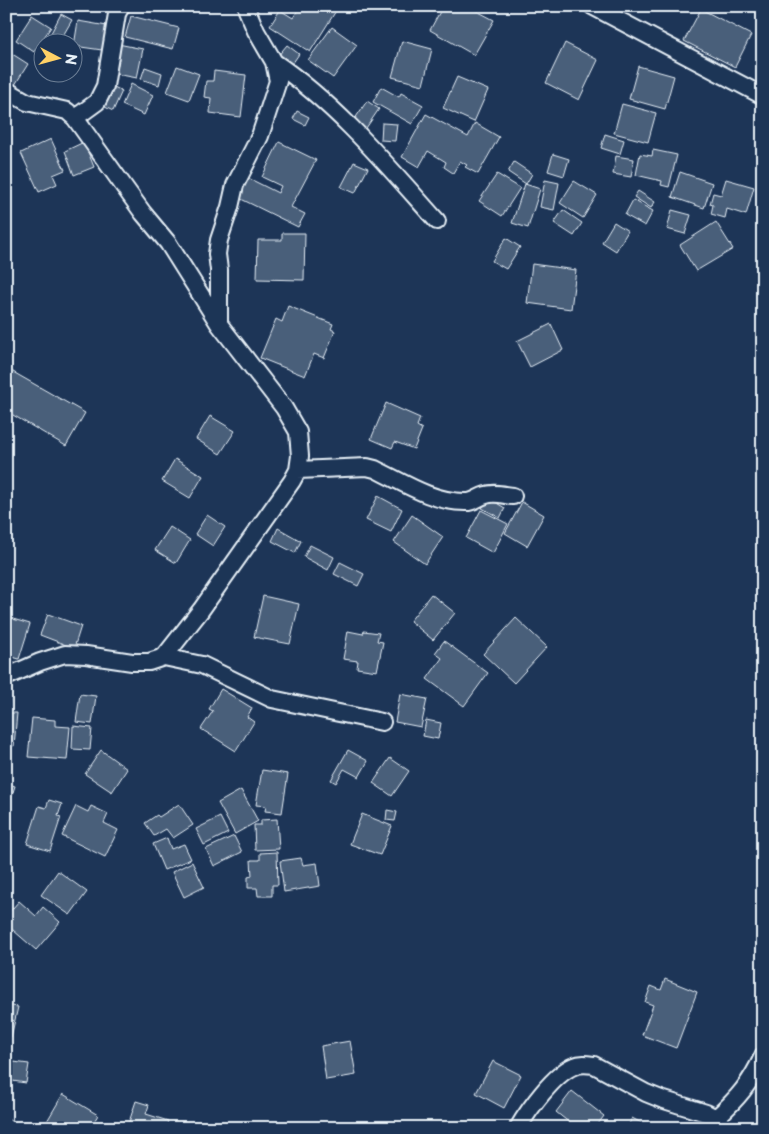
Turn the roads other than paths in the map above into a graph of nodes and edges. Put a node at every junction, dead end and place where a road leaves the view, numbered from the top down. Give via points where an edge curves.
1 (121, 6) edge
2 (247, 6) edge
3 (592, 6) edge
4 (274, 62) junction
5 (6, 90) edge
6 (763, 96) edge
7 (74, 118) junction
8 (437, 221) dead end
9 (219, 324) junction
10 (298, 470) junction
11 (513, 496) dead end
12 (164, 657) junction
13 (6, 677) edge
14 (382, 722) dead end
15 (763, 1056) edge
16 (719, 1123) edge
17 (518, 1128) edge

1 - 7 street via 105,86 97,102
2 - 4 street via 256,31
3 - 6 street
4 - 8 street via 302,81 369,146
4 - 9 street via 278,81 272,101 260,136 235,185 219,240
5 - 7 street via 27,102 67,111
7 - 9 street via 168,244
9 - 10 street via 284,408 298,432
10 - 11 street via 367,467 436,499 466,502 476,501 485,495
10 - 12 street via 201,610
12 - 13 street via 149,662 132,662 65,654
12 - 14 street via 202,665 272,699
15 - 16 street via 754,1075
16 - 17 street via 706,1113 661,1099 584,1063 573,1066 556,1079

